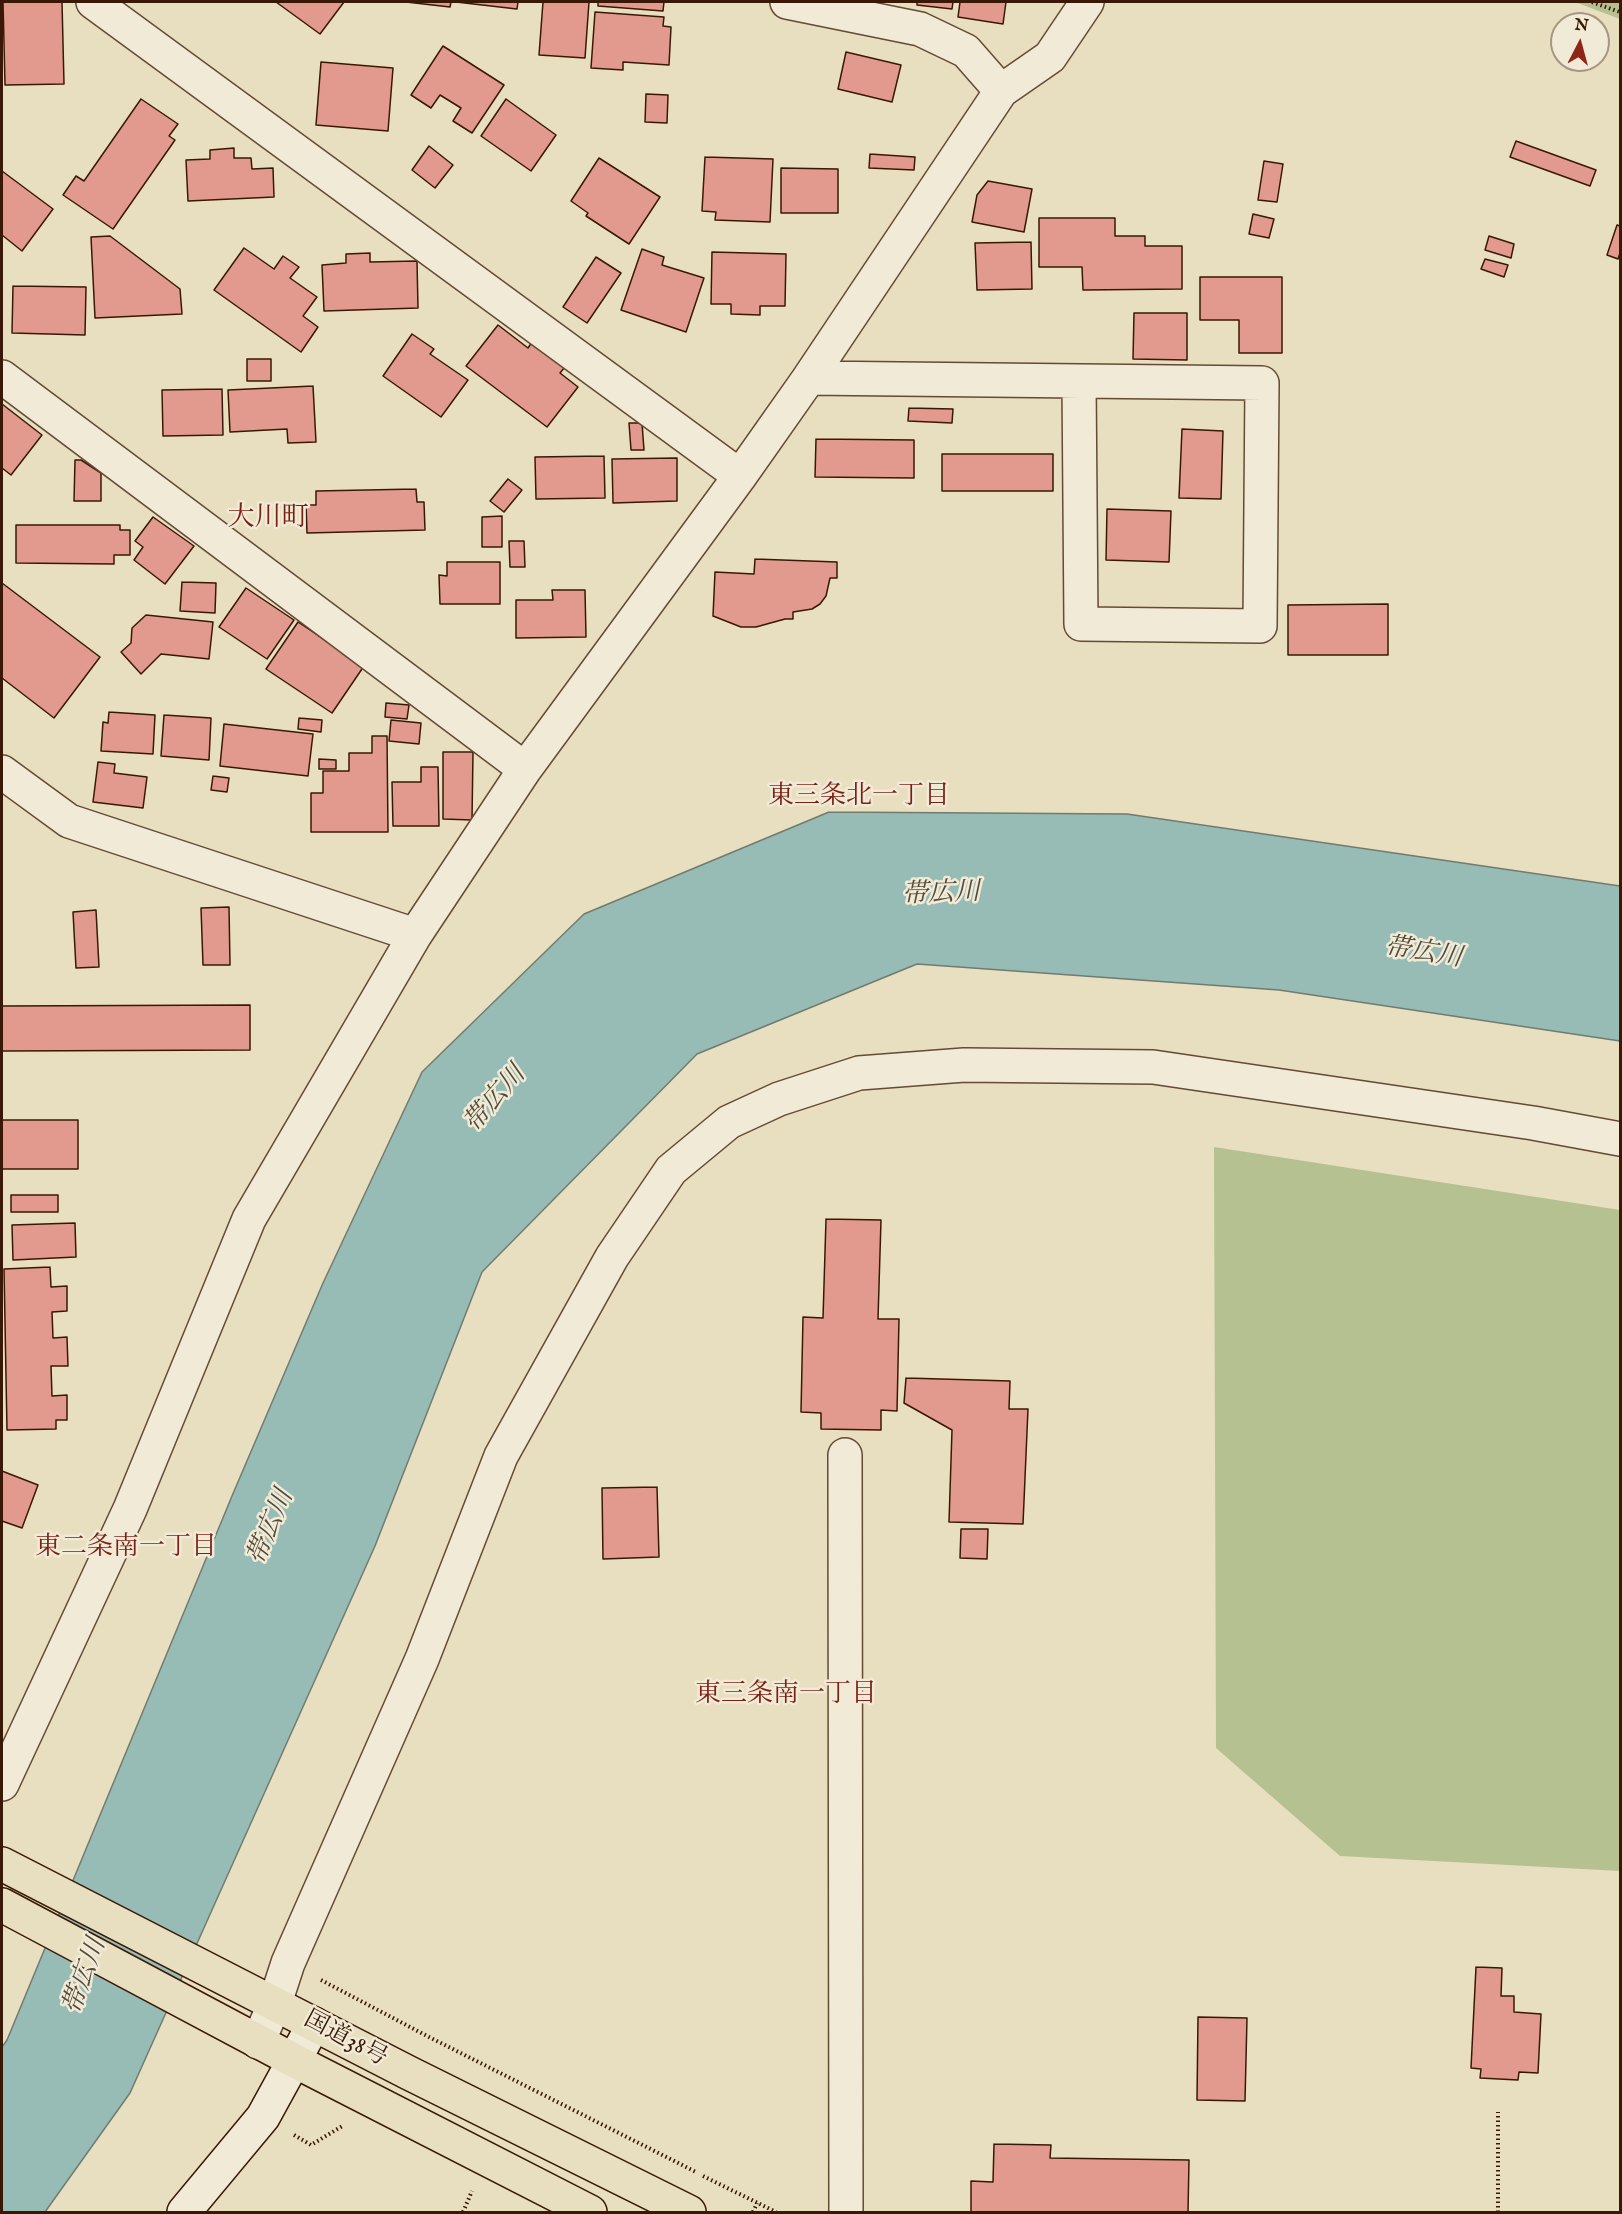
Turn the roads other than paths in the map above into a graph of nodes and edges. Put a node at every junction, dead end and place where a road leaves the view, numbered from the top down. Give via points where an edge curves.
1 (93, 2) edge
2 (787, 2) edge
3 (1087, 2) edge
4 (1001, 91) junction
5 (2, 377) edge
6 (809, 378) junction
7 (1080, 381) junction
8 (740, 476) junction
9 (525, 769) junction
10 (2, 771) edge
11 (415, 934) junction
12 (1620, 1139) edge
13 (845, 1455) dead end
14 (2, 1785) edge
15 (5, 1865) edge
16 (2, 1905) edge
17 (275, 2003) junction
18 (314, 2024) junction
19 (258, 2042) junction
20 (295, 2061) junction
21 (184, 2212) edge
22 (590, 2212) edge
23 (689, 2212) edge
24 (846, 2212) edge

1 - 8 street
2 - 4 street via 920,29 966,51
3 - 4 street via 1050,57
4 - 6 street
5 - 9 street
6 - 7 street
6 - 8 street
7 - 7 street via 1081,624 1260,626 1262,383
8 - 9 street
9 - 11 street
10 - 11 street via 69,821
11 - 14 street via 249,1219 130,1509
12 - 17 street via 1153,1066 964,1065 859,1072 779,1099 729,1122 672,1170 612,1257 501,1456 422,1659 288,1963
13 - 24 street
15 - 17 highway, 国道38号
16 - 19 highway, 国道38号
17 - 18 highway, 国道38号
17 - 19 street
18 - 20 street
18 - 23 highway, 国道38号
19 - 20 highway, 国道38号
20 - 21 street via 263,2117
20 - 22 highway, 国道38号

